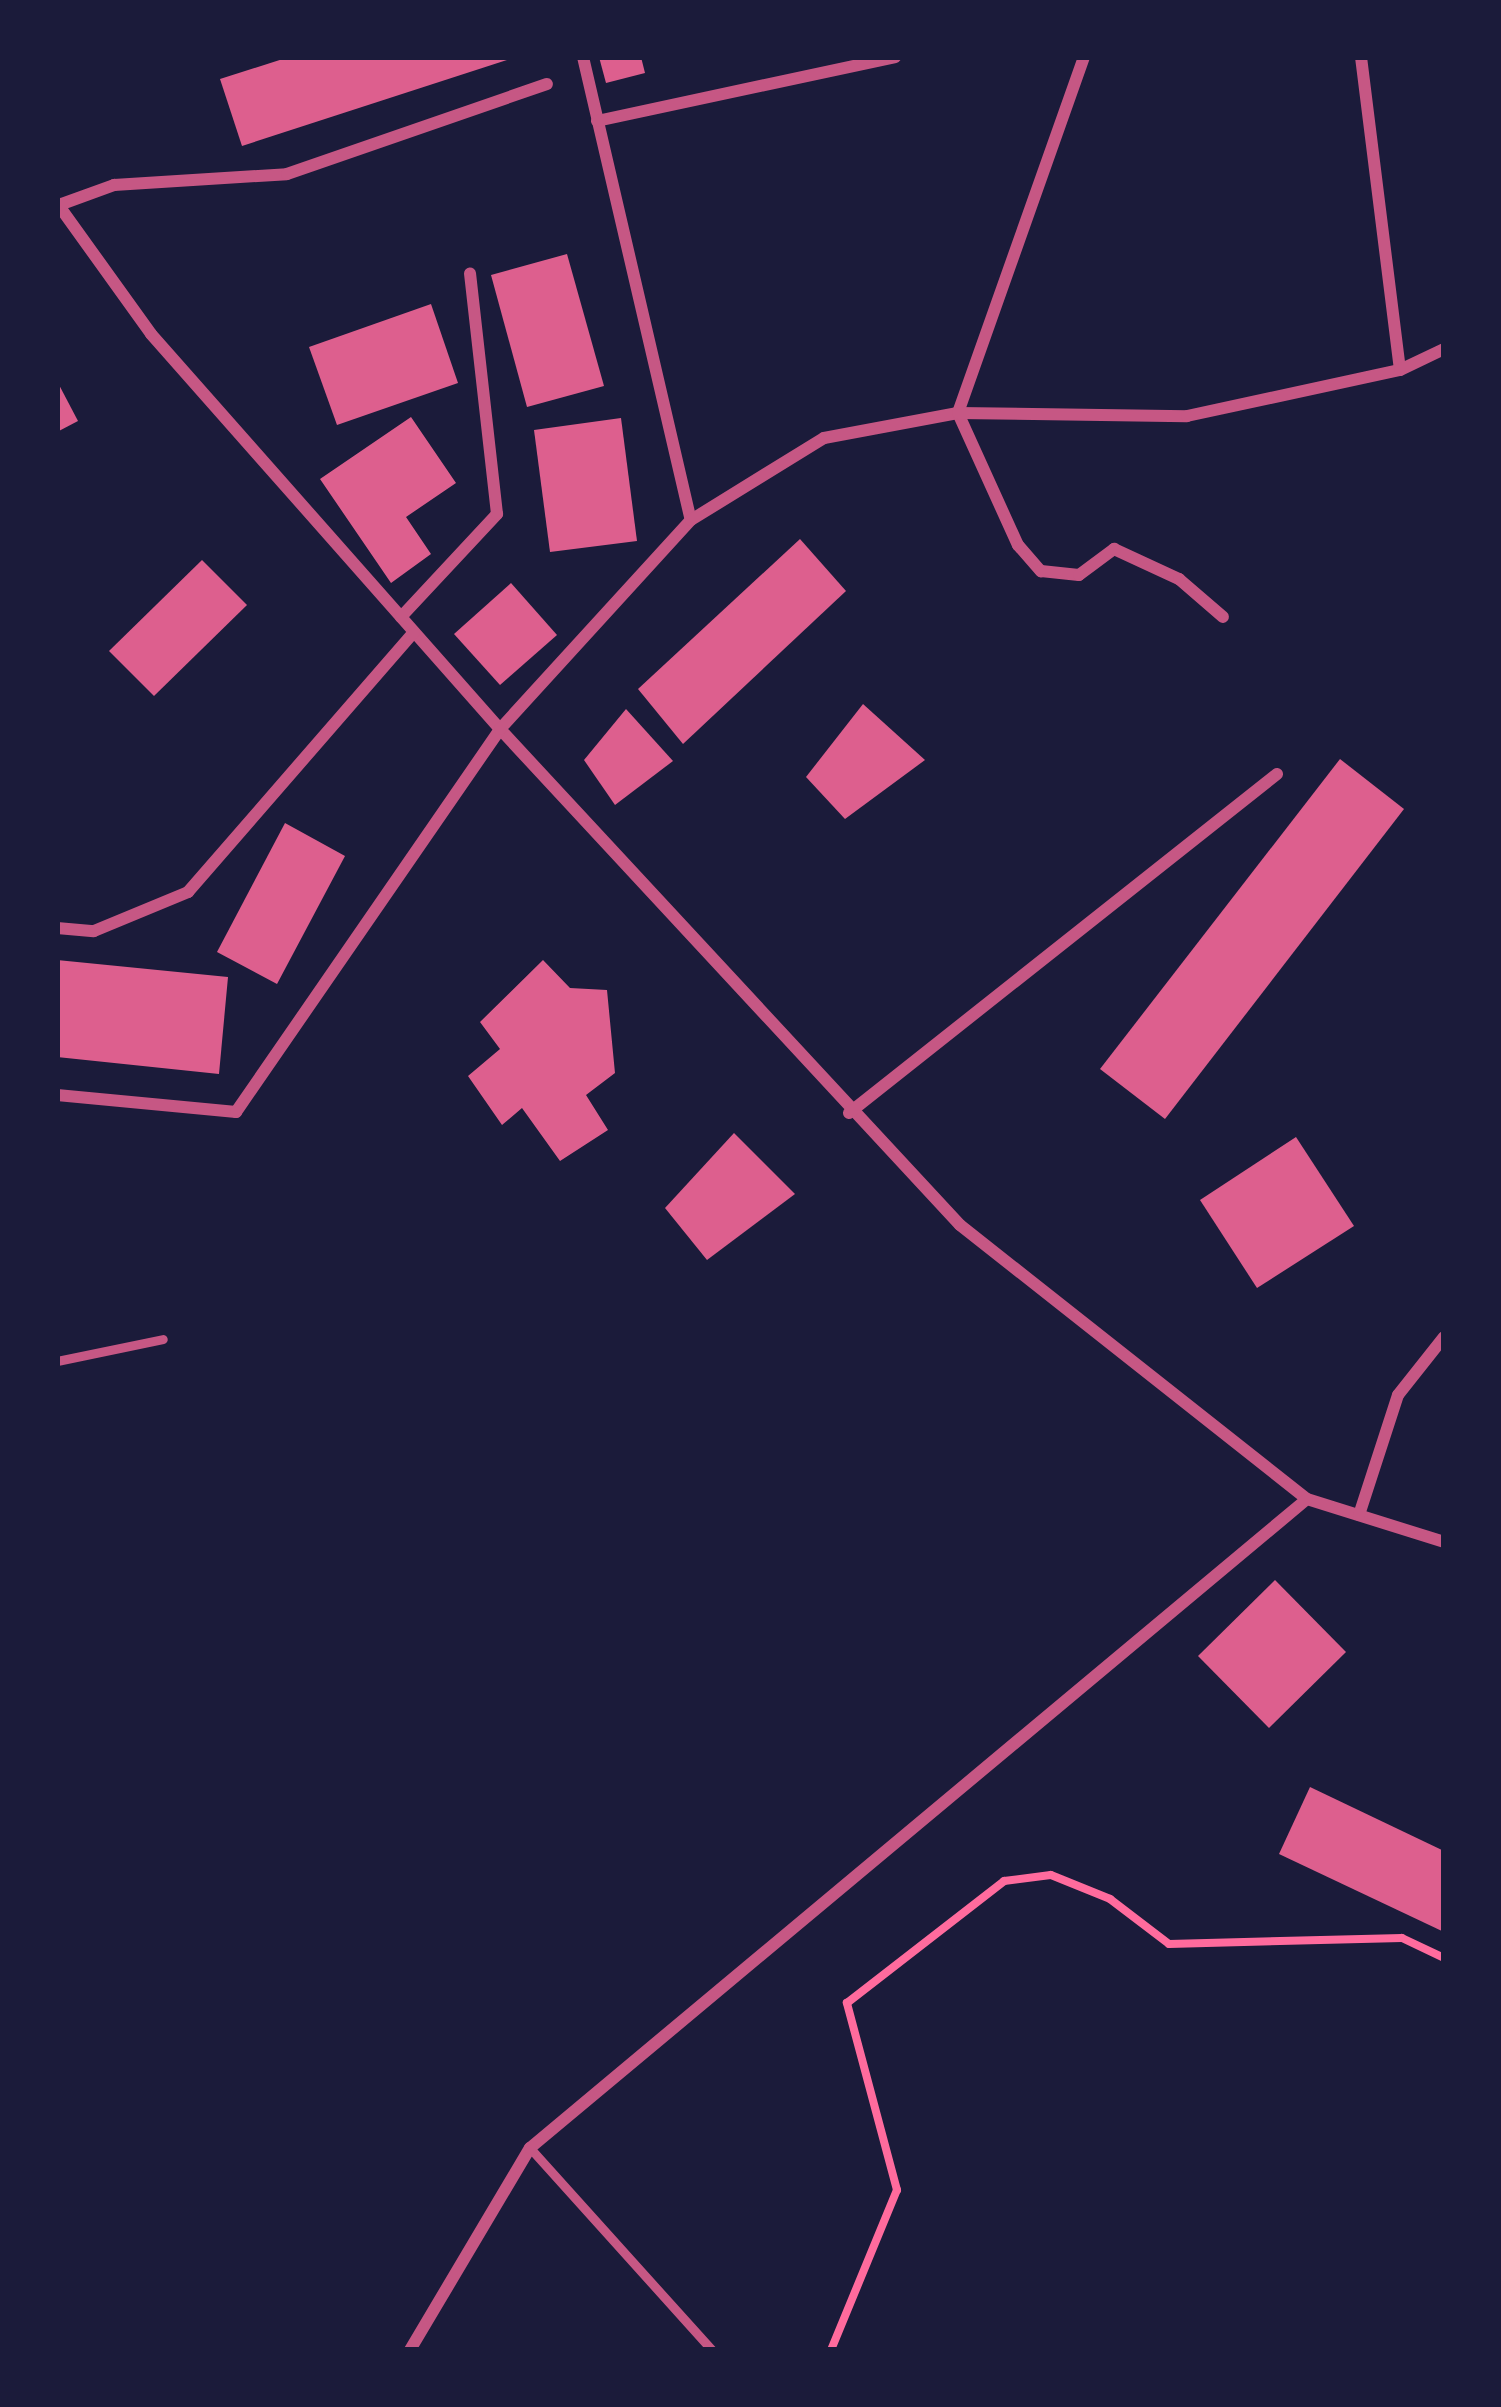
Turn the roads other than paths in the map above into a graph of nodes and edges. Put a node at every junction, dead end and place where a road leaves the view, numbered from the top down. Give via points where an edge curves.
1 (583, 57) edge
2 (896, 57) edge
3 (1084, 57) edge
4 (1361, 57) edge
5 (547, 84) dead end
6 (598, 121) junction
7 (58, 204) edge
8 (470, 274) dead end
9 (1444, 349) edge
10 (1400, 370) junction
11 (958, 413) junction
12 (691, 520) junction
13 (400, 617) junction
14 (1223, 617) dead end
15 (414, 632) junction
16 (500, 729) junction
17 (1277, 773) dead end
18 (57, 928) edge
19 (57, 1095) edge
20 (849, 1113) junction
21 (1444, 1337) edge
22 (163, 1339) dead end
23 (57, 1361) edge
24 (1307, 1499) junction
25 (1359, 1516) junction
26 (1444, 1541) edge
27 (530, 2148) junction
28 (410, 2350) edge
29 (712, 2350) edge

1 - 6 street
2 - 6 street
3 - 11 street
4 - 10 street
5 - 7 street via 287,174 114,184
6 - 12 street
7 - 13 street via 151,334
8 - 13 street via 497,514
9 - 10 street
10 - 11 street via 1187,416
11 - 12 street via 824,438
11 - 14 street via 1018,545 1041,571 1079,575 1114,549 1179,579
12 - 16 street
13 - 15 street
15 - 16 street
15 - 18 street via 188,892 94,931
16 - 19 street via 236,1112
16 - 20 street
17 - 20 street
20 - 24 street via 960,1226
21 - 25 street via 1398,1395
22 - 23 lane
24 - 25 street
24 - 27 street
25 - 26 street
27 - 28 street
27 - 29 lane

